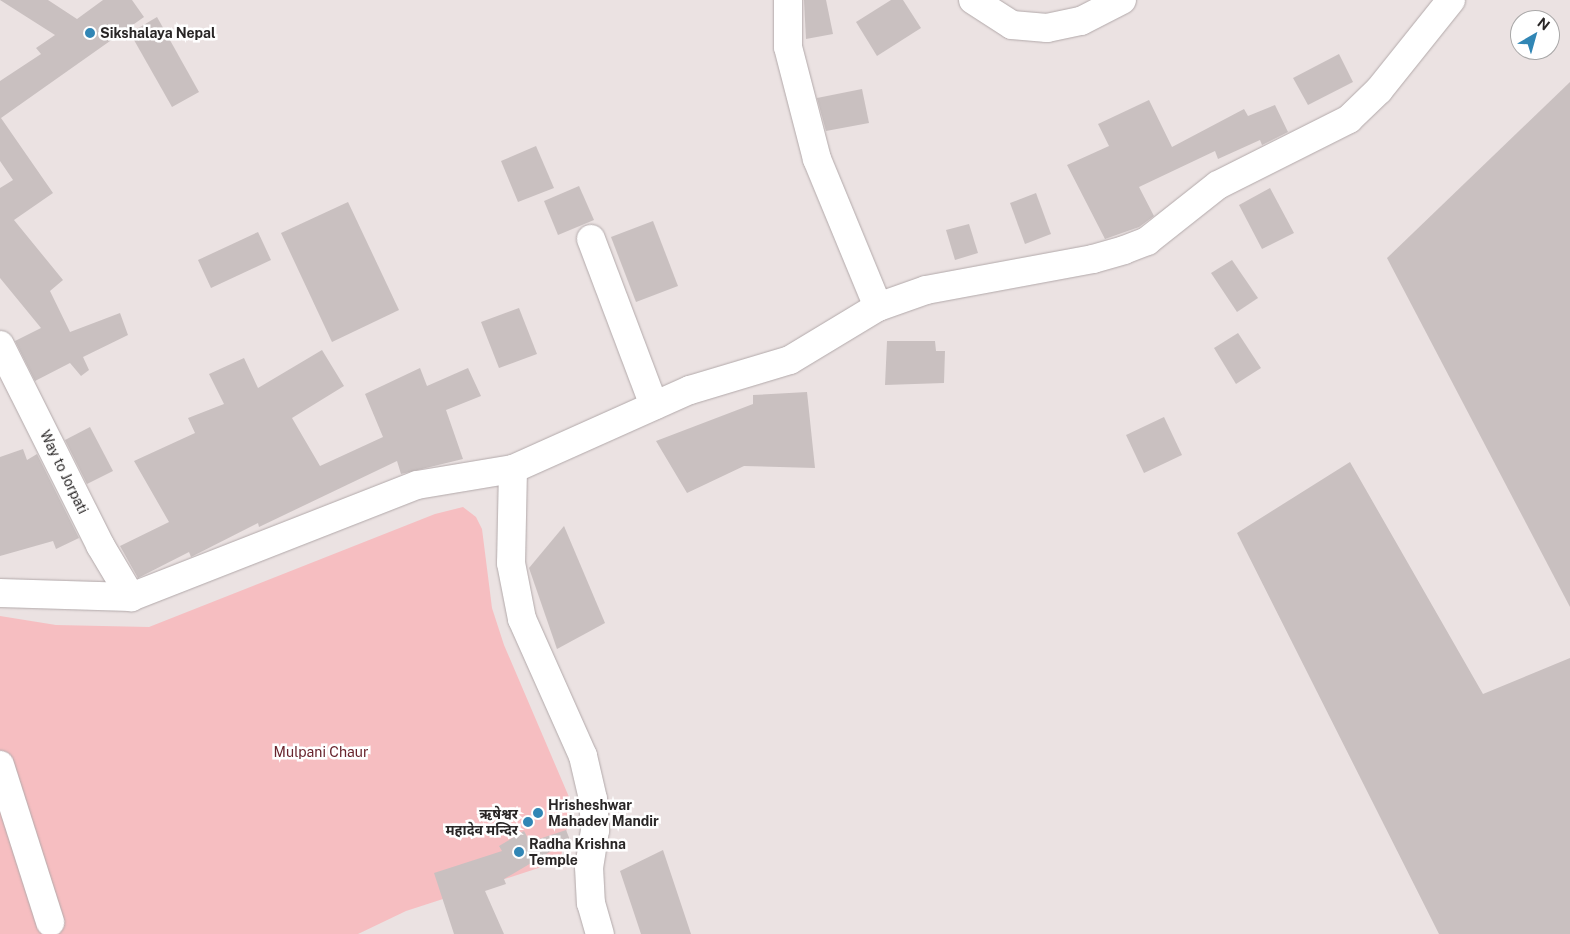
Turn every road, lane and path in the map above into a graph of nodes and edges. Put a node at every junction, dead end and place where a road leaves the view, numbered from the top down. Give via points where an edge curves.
1 (788, 0) edge
2 (973, 0) edge
3 (1122, 0) edge
4 (1451, 0) edge
5 (591, 239) dead end
6 (878, 307) junction
7 (0, 345) edge
8 (654, 406) junction
9 (513, 469) junction
10 (0, 593) edge
11 (131, 597) junction
12 (0, 765) edge
13 (50, 922) dead end
14 (600, 934) edge

1 - 6 street via 788,47 818,159
2 - 3 street via 1012,24 1047,28 1081,21
4 - 6 street via 1364,107 1349,119 1218,185 1147,241 1093,259 926,290
5 - 8 street
6 - 8 street via 790,360 690,390
7 - 11 street, Way to Jorpati via 100,545
8 - 9 street
9 - 11 street via 417,485
9 - 14 street via 511,563 522,619 583,756 594,807 595,830 589,867 591,903
10 - 11 street
12 - 13 street

